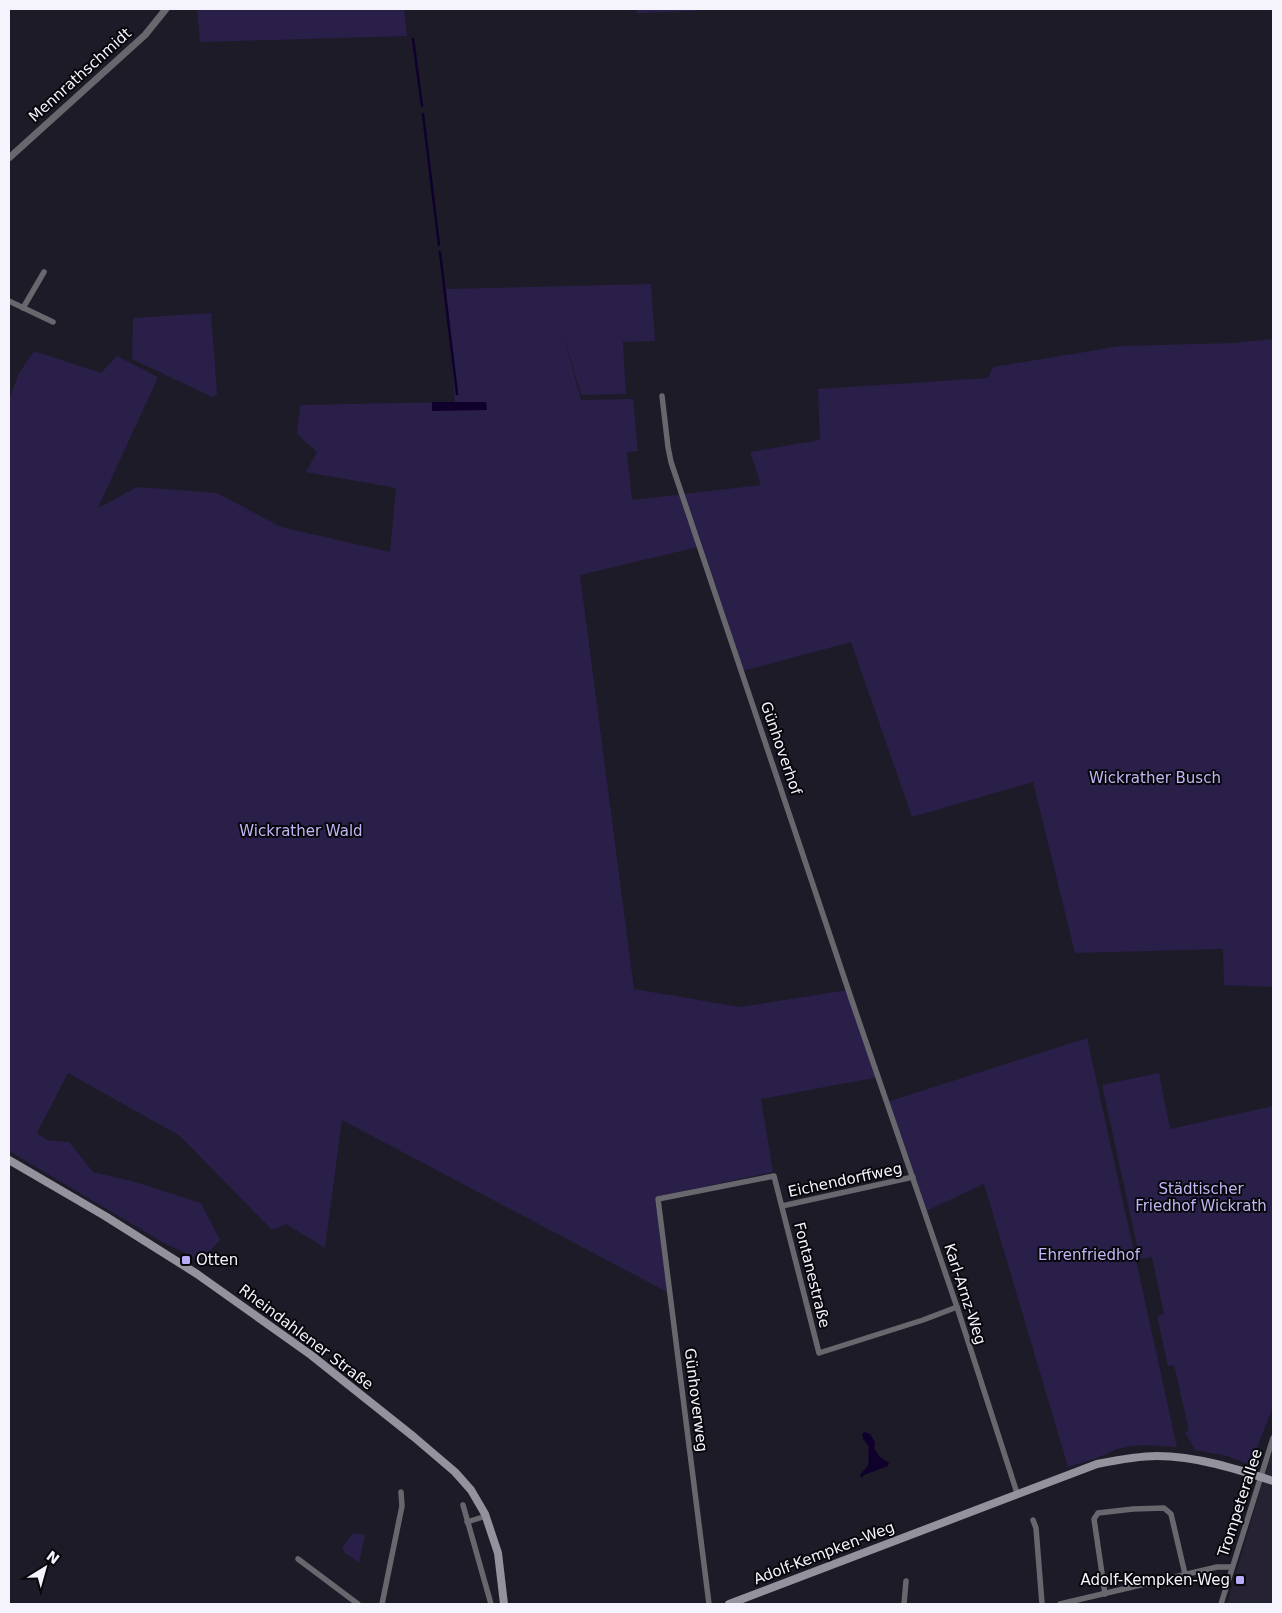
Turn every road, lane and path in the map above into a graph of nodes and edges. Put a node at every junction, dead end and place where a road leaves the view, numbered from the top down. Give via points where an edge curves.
1 (166, 9) edge
2 (9, 158) edge
3 (44, 272) dead end
4 (9, 301) edge
5 (23, 308) junction
6 (52, 322) dead end
7 (662, 396) dead end
8 (887, 1104) joint
9 (9, 1160) edge
10 (913, 1178) junction
11 (658, 1199) joint
12 (782, 1206) junction
13 (957, 1307) junction
14 (1273, 1438) edge
15 (1261, 1477) junction
16 (1273, 1481) edge
17 (401, 1492) dead end
18 (1018, 1493) junction
19 (463, 1505) dead end
20 (486, 1516) junction
21 (1033, 1520) dead end
22 (468, 1522) junction
23 (298, 1559) dead end
24 (1232, 1567) junction
25 (1185, 1574) junction
26 (906, 1581) dead end
27 (1105, 1594) junction
28 (358, 1604) edge
29 (382, 1604) edge
30 (490, 1604) edge
31 (504, 1604) edge
32 (709, 1604) edge
33 (729, 1604) edge
34 (904, 1604) edge
35 (1042, 1604) edge
36 (1060, 1604) edge
37 (1221, 1604) edge

1 - 2 street, Mennrathschmidt via 145,35
3 - 5 street
4 - 5 street
5 - 6 street
7 - 8 street, Günhoverhof via 671,462
8 - 10 street, Karl-Arnz-Weg
9 - 20 main road, Rheindahlener Straße via 197,1274 302,1348 455,1472 471,1490
10 - 12 street, Eichendorffweg
10 - 13 street, Karl-Arnz-Weg
11 - 12 street, Fontanestraße via 774,1176
11 - 32 street, Günhoverweg
12 - 13 street, Fontanestraße via 819,1353
13 - 18 street, Karl-Arnz-Weg
14 - 15 street, Trompeterallee
15 - 16 main road, Adolf-Kempken-Weg
15 - 18 main road, Adolf-Kempken-Weg via 1181,1457 1141,1457 1097,1464
15 - 24 street, Trompeterallee
17 - 29 street via 402,1506
18 - 33 main road, Adolf-Kempken-Weg
19 - 22 street
20 - 22 street
20 - 31 main road, Rheindahlener Straße via 498,1553
21 - 35 street
22 - 30 street
23 - 28 street
24 - 25 street via 1217,1566
24 - 37 street, Trompeterallee
25 - 27 street
25 - 27 street via 1171,1514 1164,1508 1098,1513 1094,1519
26 - 34 street
27 - 36 street

